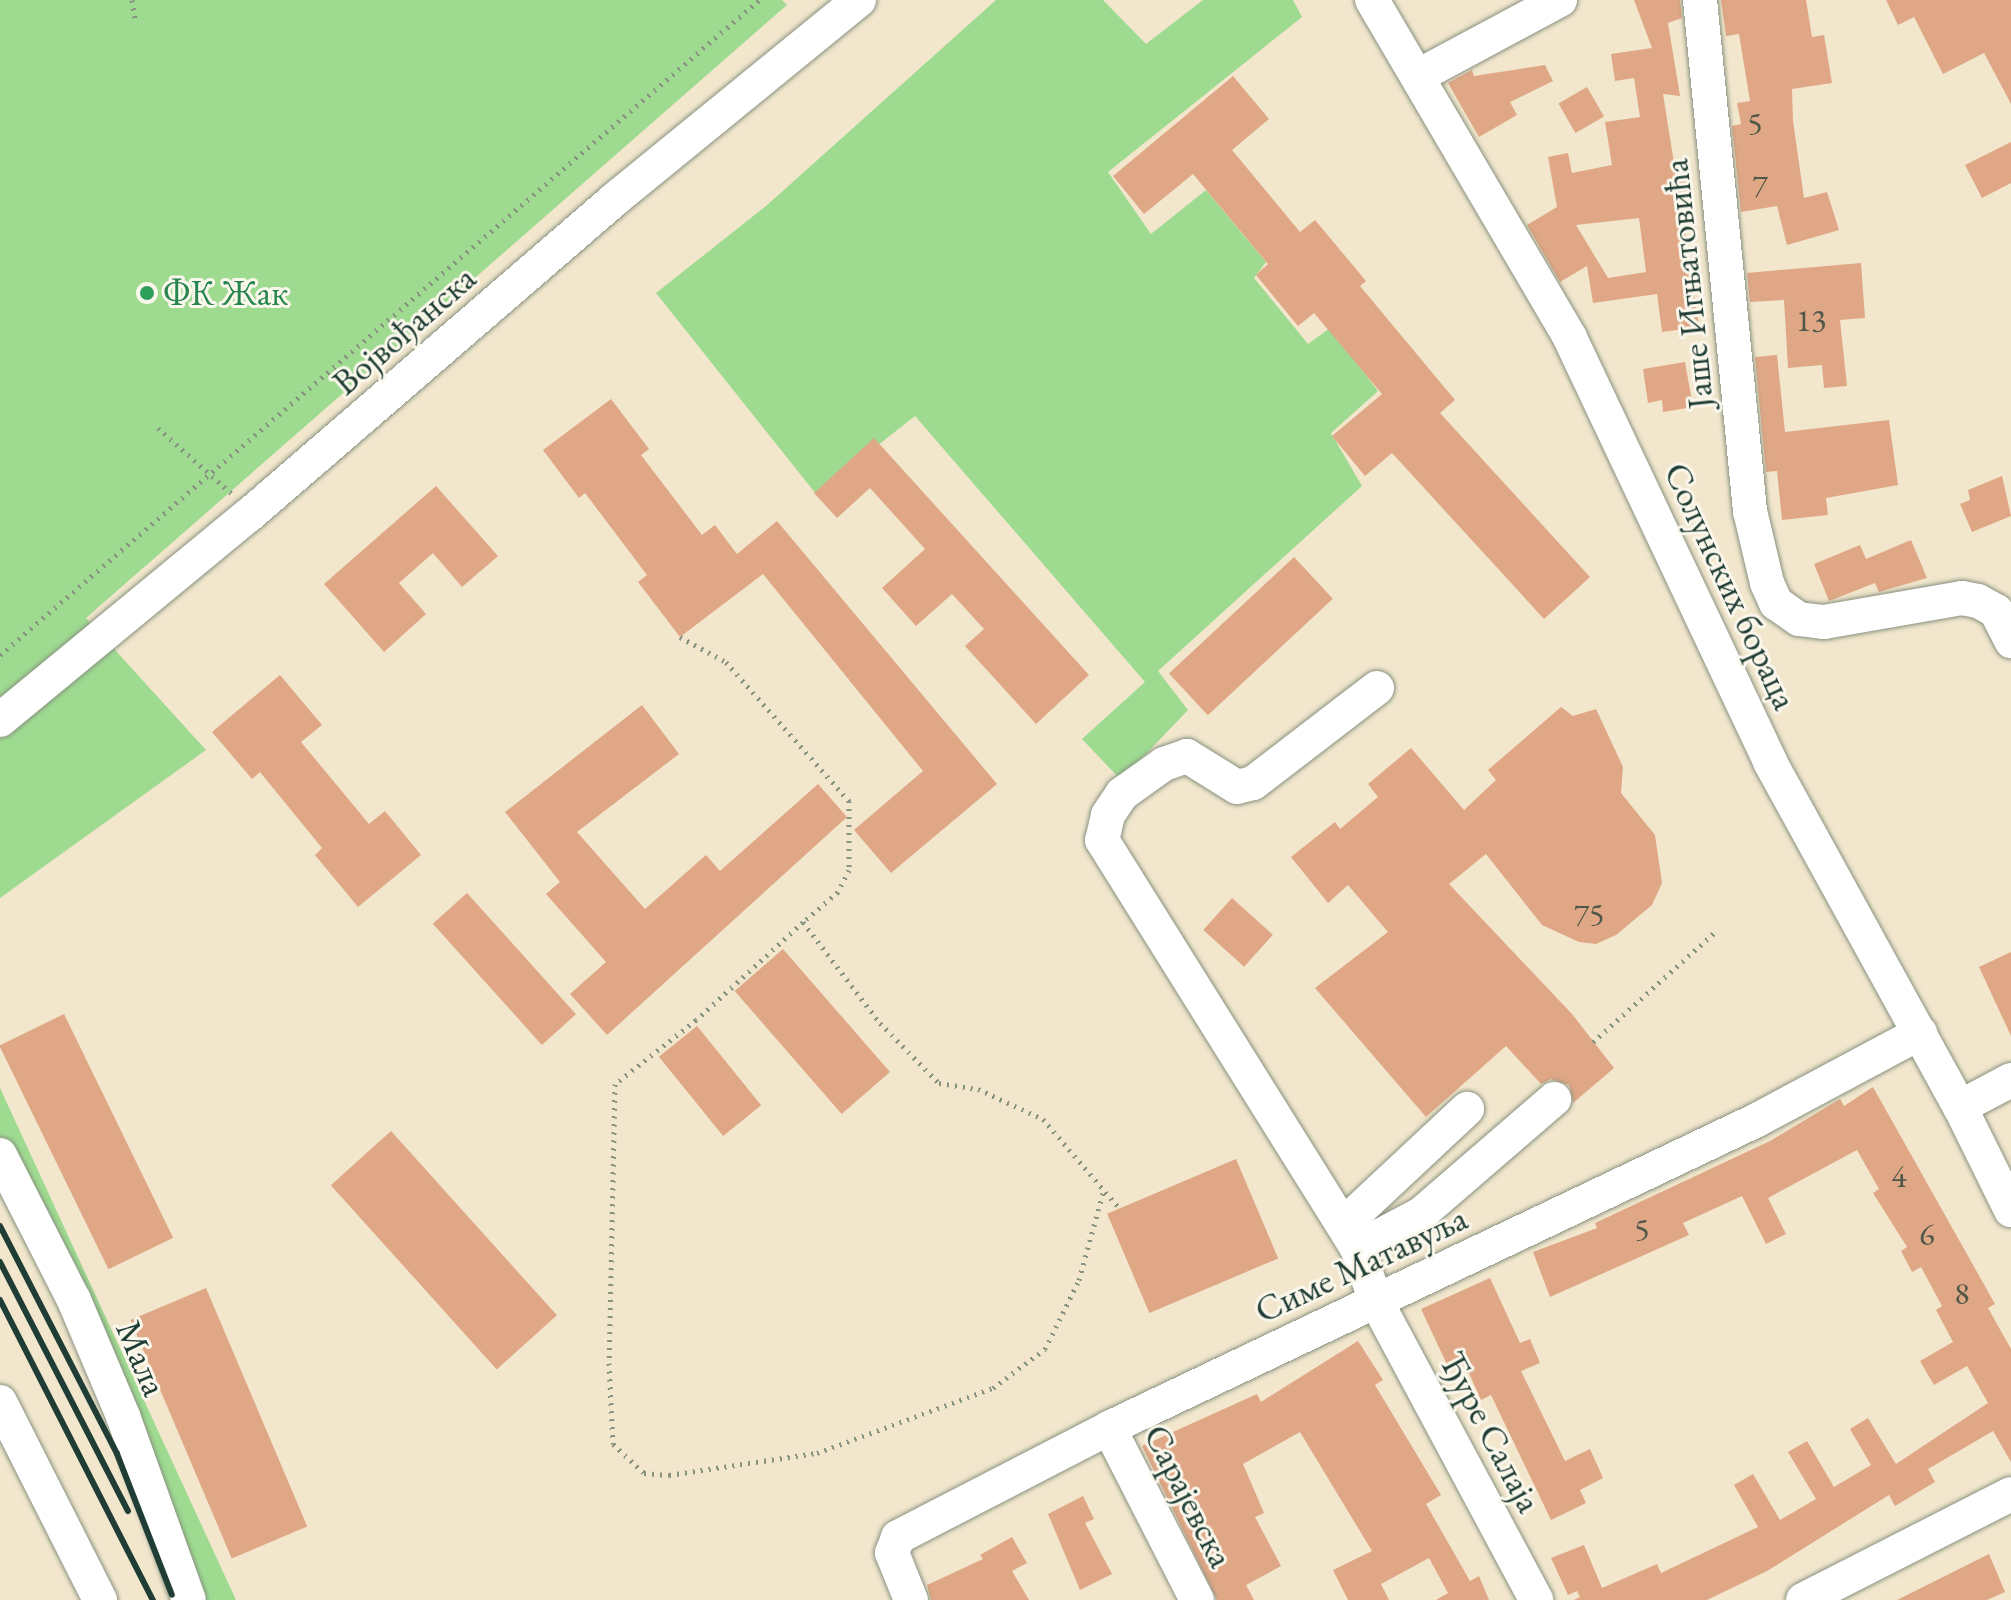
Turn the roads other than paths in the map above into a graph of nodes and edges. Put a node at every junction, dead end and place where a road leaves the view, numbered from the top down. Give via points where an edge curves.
1 (1372, 0) edge
2 (1560, 0) edge
3 (1700, 0) edge
4 (835, 7) edge
5 (1420, 75) junction
6 (2011, 641) edge
7 (1377, 688) dead end
8 (0, 720) edge
9 (1920, 1033) junction
10 (2011, 1080) edge
11 (1554, 1099) dead end
12 (1960, 1107) junction
13 (1467, 1109) dead end
14 (0, 1155) edge
15 (2011, 1210) edge
16 (1350, 1237) junction
17 (1376, 1301) junction
18 (0, 1402) edge
19 (1109, 1428) junction
20 (2011, 1494) edge
21 (100, 1600) edge
22 (189, 1600) edge
23 (911, 1600) edge
24 (1197, 1600) edge
25 (1536, 1600) edge
26 (1803, 1600) edge

1 - 5 street, Солунских бораца
2 - 5 street
3 - 6 street, Јаше Игњатовића via 1750,511 1776,603 1799,619 1824,622 1962,598 1996,611
4 - 8 street, Војвођанска via 249,515
5 - 9 street, Солунских бораца via 1570,338 1770,762
7 - 16 street, Ђуре Салаја via 1253,783 1237,787 1187,756 1164,764 1122,794 1108,815 1102,840
9 - 12 street, Солунских бораца
9 - 17 street, Симе Матавуља via 1757,1120
10 - 12 street
11 - 16 street via 1421,1214
12 - 15 street, Солунских бораца
13 - 16 street
14 - 22 street, Мала via 87,1329
16 - 17 street, Ђуре Салаја
17 - 19 street, Симе Матавуља
17 - 25 street, Ђуре Салаја
18 - 21 street
19 - 23 street, Симе Матавуља via 898,1537 892,1553
19 - 24 street, Сарајевска
20 - 26 street

